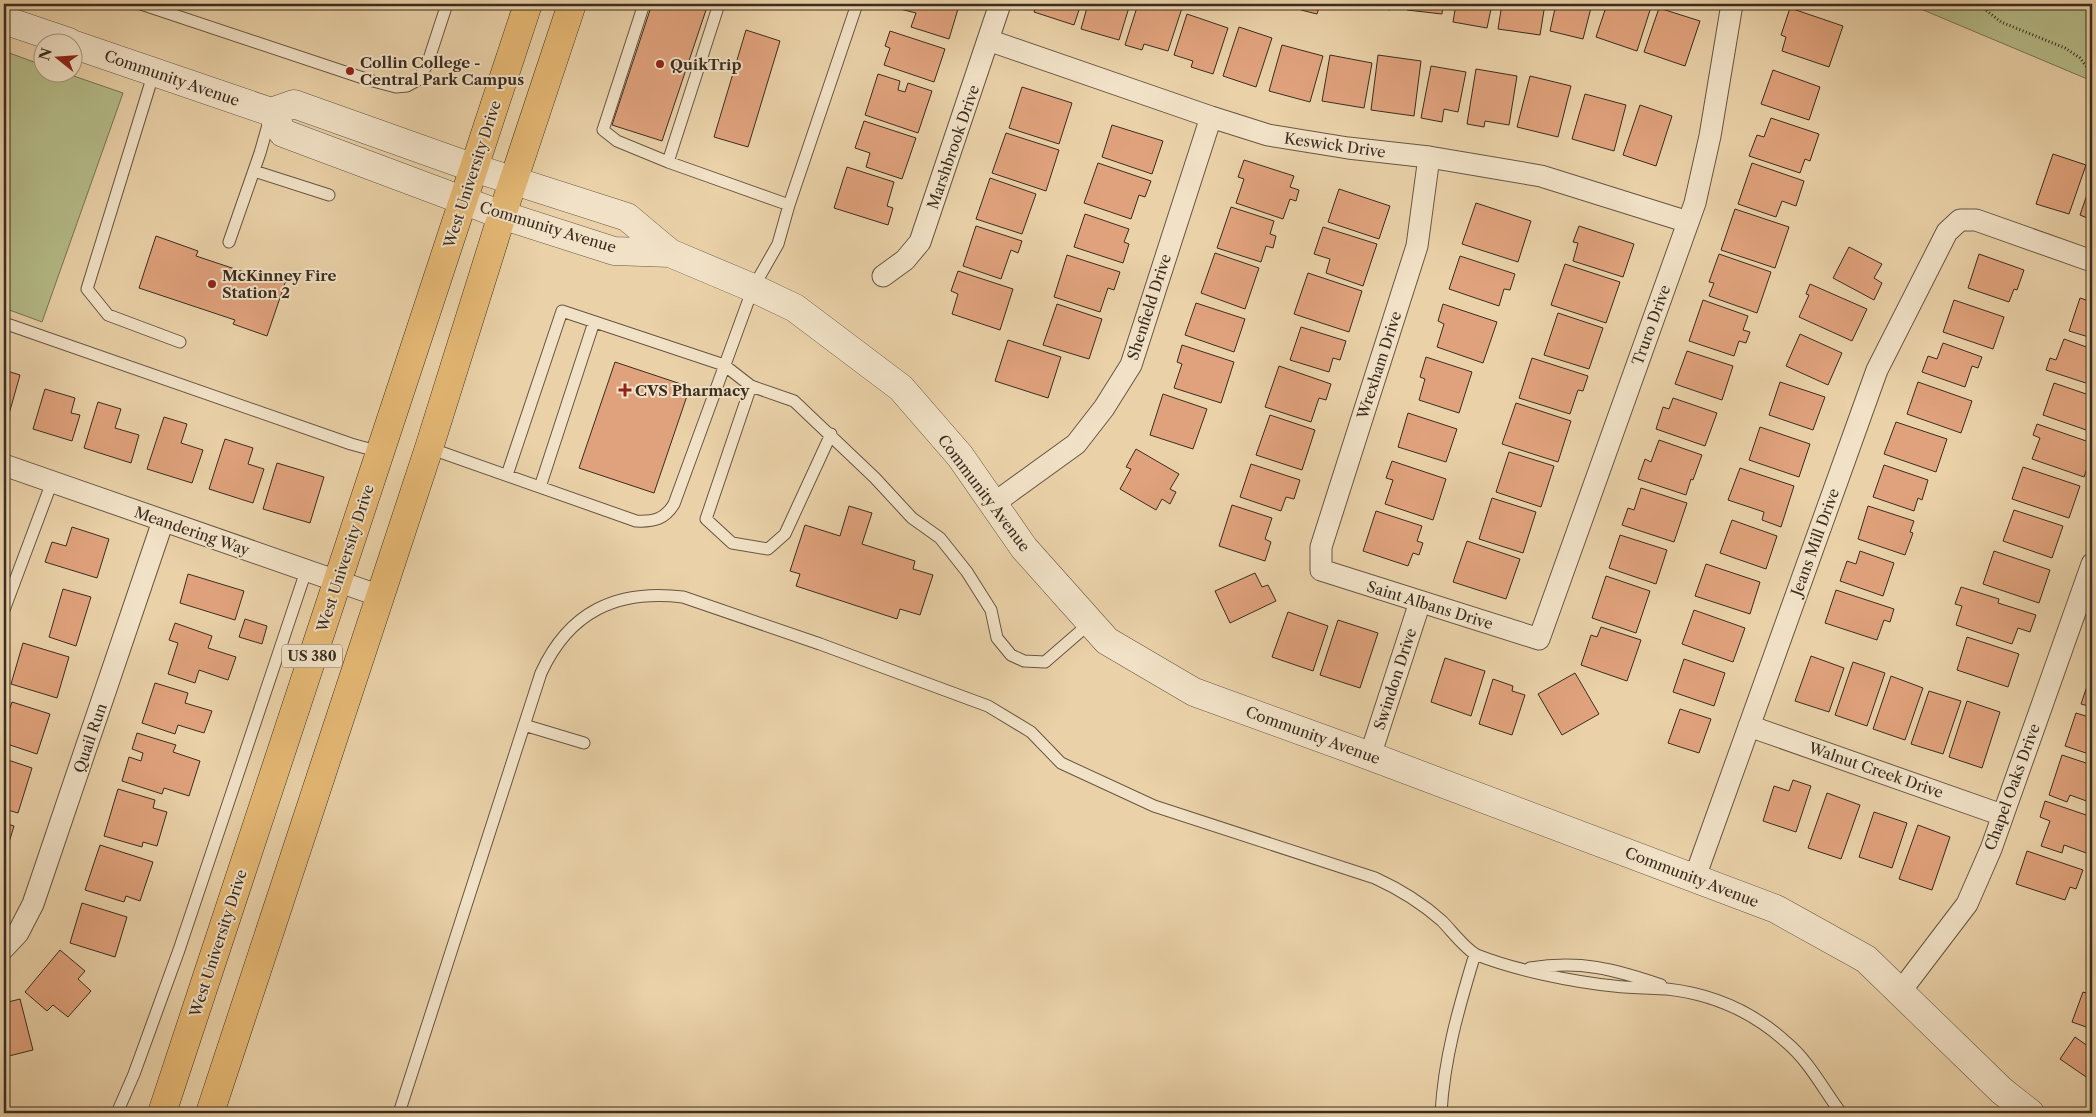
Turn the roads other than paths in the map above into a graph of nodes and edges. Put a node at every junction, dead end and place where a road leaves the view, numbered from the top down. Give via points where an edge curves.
1 (140, 4) edge
2 (447, 4) edge
3 (528, 4) edge
4 (572, 4) edge
5 (644, 4) edge
6 (719, 4) edge
7 (857, 4) edge
8 (1000, 4) edge
9 (1732, 4) edge
10 (7, 15) edge
11 (46, 32) edge
12 (988, 40) junction
13 (82, 47) edge
14 (154, 72) junction
15 (271, 112) junction
16 (1211, 118) junction
17 (1429, 157) junction
18 (668, 162) junction
19 (474, 168) junction
20 (254, 171) junction
21 (514, 180) junction
22 (329, 195) dead end
23 (464, 200) junction
24 (789, 205) junction
25 (502, 215) junction
26 (1688, 222) junction
27 (229, 242) dead end
28 (670, 253) junction
29 (2092, 260) edge
30 (883, 276) dead end
31 (754, 288) junction
32 (594, 322) junction
33 (4, 323) edge
34 (180, 342) dead end
35 (724, 365) junction
36 (751, 386) junction
37 (831, 434) junction
38 (429, 448) junction
39 (380, 452) junction
40 (4, 465) edge
41 (507, 475) junction
42 (52, 482) junction
43 (540, 487) junction
44 (993, 504) junction
45 (163, 521) junction
46 (2092, 564) edge
47 (1321, 570) joint
48 (306, 571) junction
49 (337, 582) junction
50 (380, 596) junction
51 (1420, 602) junction
52 (4, 610) edge
53 (1090, 623) junction
54 (1539, 639) joint
55 (524, 725) junction
56 (1749, 726) junction
57 (584, 743) dead end
58 (1370, 756) junction
59 (2002, 815) junction
60 (1694, 877) junction
61 (4, 948) edge
62 (1475, 954) junction
63 (1526, 969) junction
64 (1679, 991) junction
65 (1900, 992) junction
66 (4, 1112) edge
67 (9, 1113) edge
68 (117, 1113) edge
69 (162, 1113) edge
70 (210, 1113) edge
71 (399, 1113) edge
72 (1441, 1113) edge
73 (1841, 1113) edge
74 (2030, 1113) edge

1 - 2 lane via 396,88 418,80 427,65
3 - 19 highway, West University Drive / US 380
4 - 21 highway, US 380
5 - 18 lane via 603,130 617,141
6 - 18 lane
7 - 24 lane
8 - 12 street, Marshbrook Drive
9 - 26 street, Truro Drive via 1710,136
10 - 11 street
12 - 16 street, Keswick Drive
12 - 30 street, Marshbrook Drive via 920,242 905,260
13 - 14 street, Community Avenue
14 - 15 street, Community Avenue
14 - 34 lane via 87,289 108,315
15 - 19 street, Community Avenue via 294,104
15 - 20 lane
15 - 23 street, Community Avenue via 283,133
16 - 17 street, Keswick Drive via 1268,135
16 - 44 street, Shenfield Drive via 1131,365 1076,444
17 - 26 street, Keswick Drive via 1541,176
17 - 47 street, Wrexham Drive via 1417,246 1321,548
18 - 24 lane
19 - 21 street, Community Avenue
19 - 23 highway, West University Drive / US 380
20 - 22 lane
20 - 27 lane
21 - 25 highway, US 380
21 - 28 street, Community Avenue via 627,217
23 - 25 street, Community Avenue
23 - 39 highway, West University Drive / US 380
24 - 31 lane via 778,244
25 - 28 street, Community Avenue via 614,250
25 - 38 highway, US 380
26 - 54 street, Truro Drive
28 - 31 street, Community Avenue
29 - 56 street, Jeans Mill Drive via 1976,220 1960,220 1947,232 1877,370
31 - 35 lane
31 - 44 street, Community Avenue via 794,308 901,388 960,456
32 - 35 lane
32 - 41 lane via 562,311
32 - 43 lane
33 - 39 lane
35 - 36 lane
35 - 43 lane via 669,513 654,521 636,520
36 - 37 lane via 794,401
36 - 37 lane via 706,519 732,543 768,549 785,534
37 - 53 lane via 912,518 940,538 991,610 997,638 1011,655 1024,661 1045,662
38 - 41 lane
38 - 50 highway, US 380
39 - 49 highway, West University Drive / US 380
40 - 42 street, Meandering Way
41 - 43 lane
42 - 45 street, Meandering Way
42 - 52 lane
44 - 53 street, Community Avenue via 1024,548
45 - 48 street, Meandering Way
45 - 61 street, Quail Run via 33,904 18,933
46 - 59 street, Chapel Oaks Drive
47 - 51 street, Saint Albans Drive
48 - 49 street, Meandering Way
48 - 68 lane via 179,950
49 - 50 street, Meandering Way
49 - 69 highway, West University Drive / US 380
50 - 70 highway, US 380
51 - 54 street, Saint Albans Drive
51 - 58 street, Swindon Drive
53 - 58 street, Community Avenue via 1107,641 1194,692
55 - 57 lane
55 - 62 lane via 541,673 552,651 580,620 598,608 621,600 662,595 683,597 988,706 1030,732 1061,763 1154,806 1375,878 1422,905
55 - 71 lane
56 - 59 street, Walnut Creek Drive
56 - 60 street, Jeans Mill Drive
58 - 60 street, Community Avenue
59 - 65 street, Chapel Oaks Drive via 1968,904
60 - 65 street, Community Avenue via 1776,909 1866,959
62 - 63 lane
62 - 72 lane via 1452,1032
63 - 64 lane via 1614,986
63 - 64 lane via 1580,964 1631,975
64 - 73 lane via 1726,1003 1772,1030 1801,1056
65 - 74 street, Community Avenue via 2002,1091
66 - 67 lane

